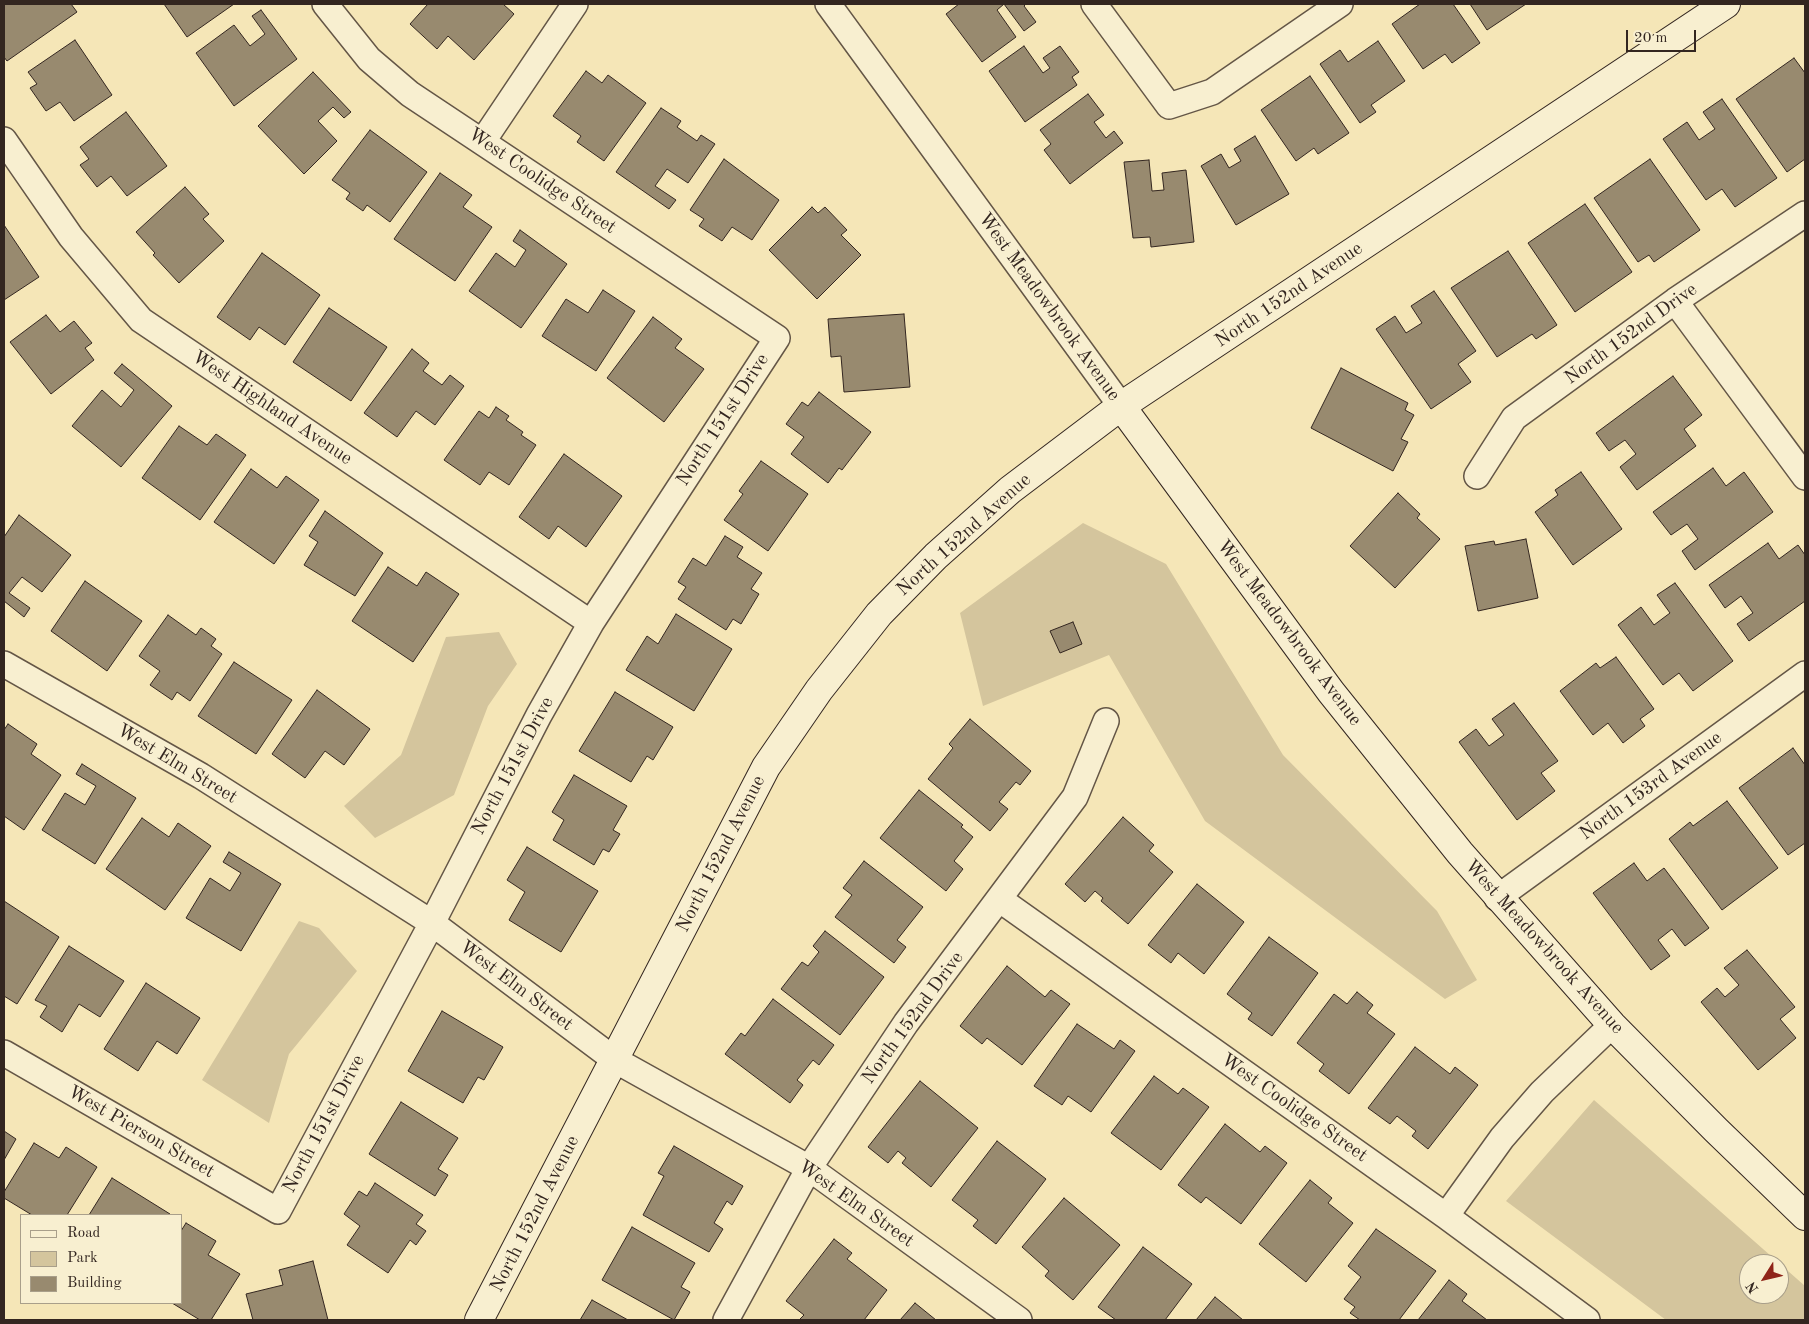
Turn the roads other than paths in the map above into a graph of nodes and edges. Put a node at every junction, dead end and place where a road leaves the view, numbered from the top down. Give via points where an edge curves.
1 (325, 4) edge
2 (576, 4) edge
3 (828, 4) edge
4 (1094, 4) edge
5 (1340, 4) edge
6 (1726, 4) edge
7 (4, 140) edge
8 (483, 141) junction
9 (1805, 214) edge
10 (1675, 301) junction
11 (777, 338) joint
12 (1122, 406) junction
13 (1477, 476) dead end
14 (1805, 477) edge
15 (591, 623) junction
16 (4, 664) edge
17 (1805, 674) edge
18 (1106, 721) dead end
19 (1498, 898) junction
20 (999, 899) junction
21 (432, 923) junction
22 (1612, 1025) junction
23 (4, 1053) edge
24 (615, 1060) junction
25 (809, 1168) junction
26 (278, 1211) joint
27 (1446, 1216) junction
28 (1805, 1216) edge
29 (479, 1320) edge
30 (726, 1320) edge
31 (1019, 1320) edge
32 (1587, 1320) edge

1 - 8 street, West Coolidge Street via 349,36 390,78
2 - 8 street
3 - 12 street, West Meadowbrook Avenue
4 - 5 street via 1169,106 1212,92
6 - 12 street, North 152nd Avenue
7 - 15 street, West Highland Avenue via 71,237 141,320
8 - 11 street, West Coolidge Street
9 - 10 street, North 152nd Drive
10 - 13 street, North 152nd Drive via 1514,418
10 - 14 street
11 - 15 street, North 151st Drive
12 - 19 street, West Meadowbrook Avenue via 1331,692
12 - 24 street, North 152nd Avenue via 1010,490 936,556 879,614 848,652 766,767
15 - 21 street, North 151st Drive via 539,715
16 - 21 street, West Elm Street via 201,776
17 - 19 street, North 153rd Avenue
18 - 20 street, North 152nd Drive via 1075,797
19 - 22 street, West Meadowbrook Avenue
20 - 25 street, North 152nd Drive via 906,1023
20 - 27 street, West Coolidge Street
21 - 24 street, West Elm Street
21 - 26 street, North 151st Drive
22 - 27 street via 1542,1092 1502,1138
22 - 28 street, West Meadowbrook Avenue
23 - 26 street, West Pierson Street
24 - 25 street, West Elm Street
24 - 29 street, North 152nd Avenue
25 - 30 street, North 152nd Drive
25 - 31 street, West Elm Street
27 - 32 street, West Coolidge Street

